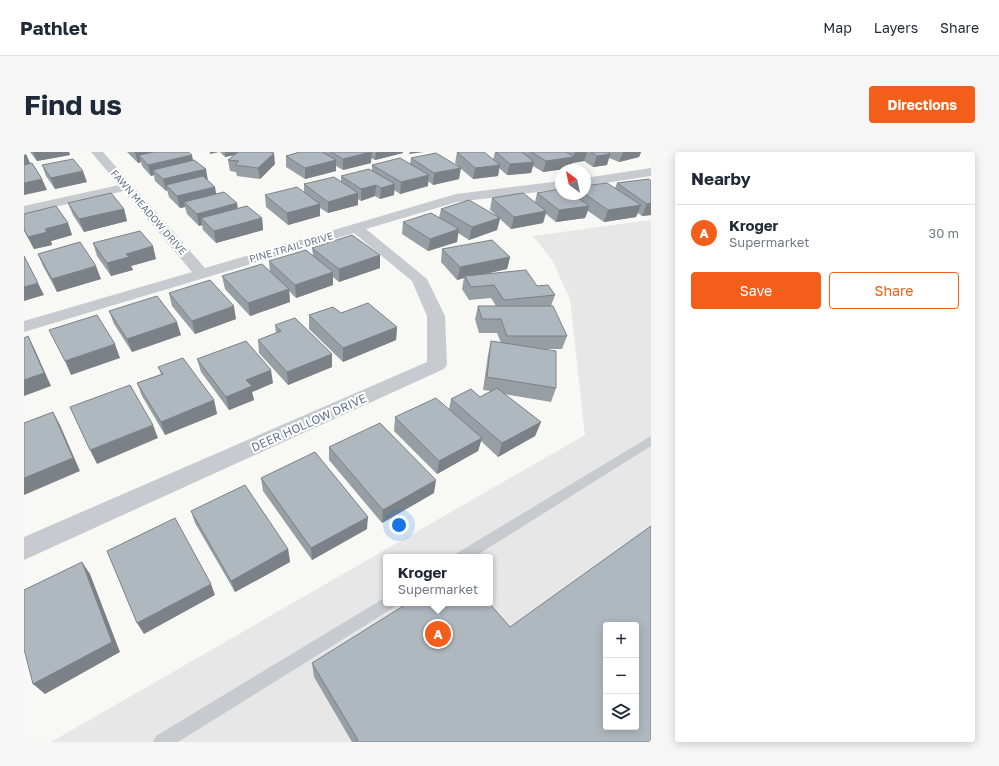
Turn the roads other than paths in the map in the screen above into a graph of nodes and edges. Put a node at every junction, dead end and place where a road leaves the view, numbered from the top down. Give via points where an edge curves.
1 (97, 152) edge
2 (651, 172) edge
3 (591, 181) edge
4 (555, 186) edge
5 (127, 187) junction
6 (24, 210) edge
7 (356, 228) junction
8 (201, 273) junction
9 (24, 327) edge
10 (651, 440) edge
11 (24, 549) edge
12 (467, 554) edge
13 (383, 606) edge
14 (162, 742) edge

1 - 5 street, FAWN MEADOW DRIVE
2 - 3 street
4 - 7 street, PINE TRAIL DRIVE via 456,198
5 - 6 street
5 - 8 street, FAWN MEADOW DRIVE
7 - 8 street, PINE TRAIL DRIVE
7 - 11 street, DEER HOLLOW DRIVE via 419,279 436,316 437,365
8 - 9 street, PINE TRAIL DRIVE
10 - 12 lane
13 - 14 lane

